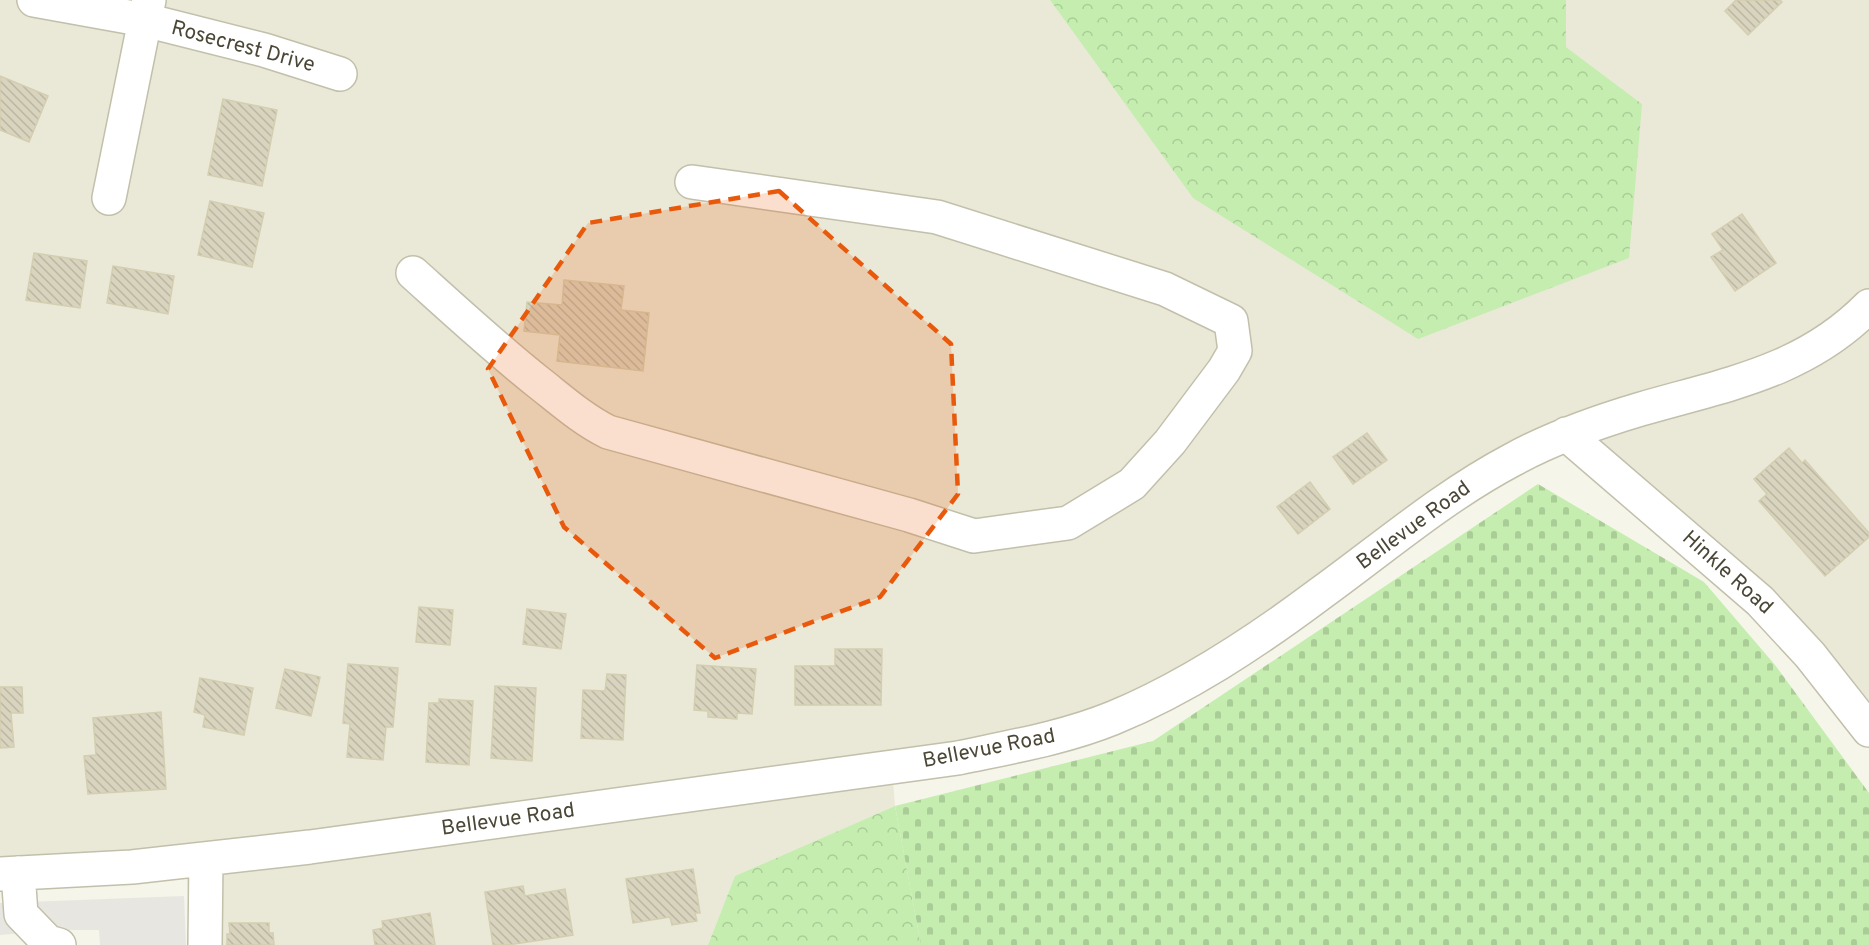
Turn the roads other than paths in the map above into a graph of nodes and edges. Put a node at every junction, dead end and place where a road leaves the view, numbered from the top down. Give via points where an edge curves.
1 (34, 0) edge
2 (147, 10) edge
3 (340, 74) dead end
4 (692, 182) dead end
5 (110, 198) dead end
6 (413, 273) dead end
7 (1869, 306) edge
8 (1566, 434) junction
9 (1869, 730) edge
10 (206, 859) junction
11 (9, 873) edge
12 (59, 945) edge
13 (205, 945) edge

1 - 2 street, Rosecrest Drive
2 - 3 street, Rosecrest Drive
2 - 5 street, Rosecrest Drive
4 - 6 street via 937,217 1166,289 1231,321 1234,351 1170,442 1132,484 1068,523 974,536 608,432 588,422 531,376
7 - 8 street, Bellevue Road via 1826,343 1789,363
8 - 9 street, Hinkle Road via 1760,602 1810,655
8 - 10 street, Bellevue Road via 1459,490 1235,653 1122,714 1056,737 958,758
10 - 11 street, Bellevue Road
10 - 13 street
11 - 12 street via 21,914 48,942

